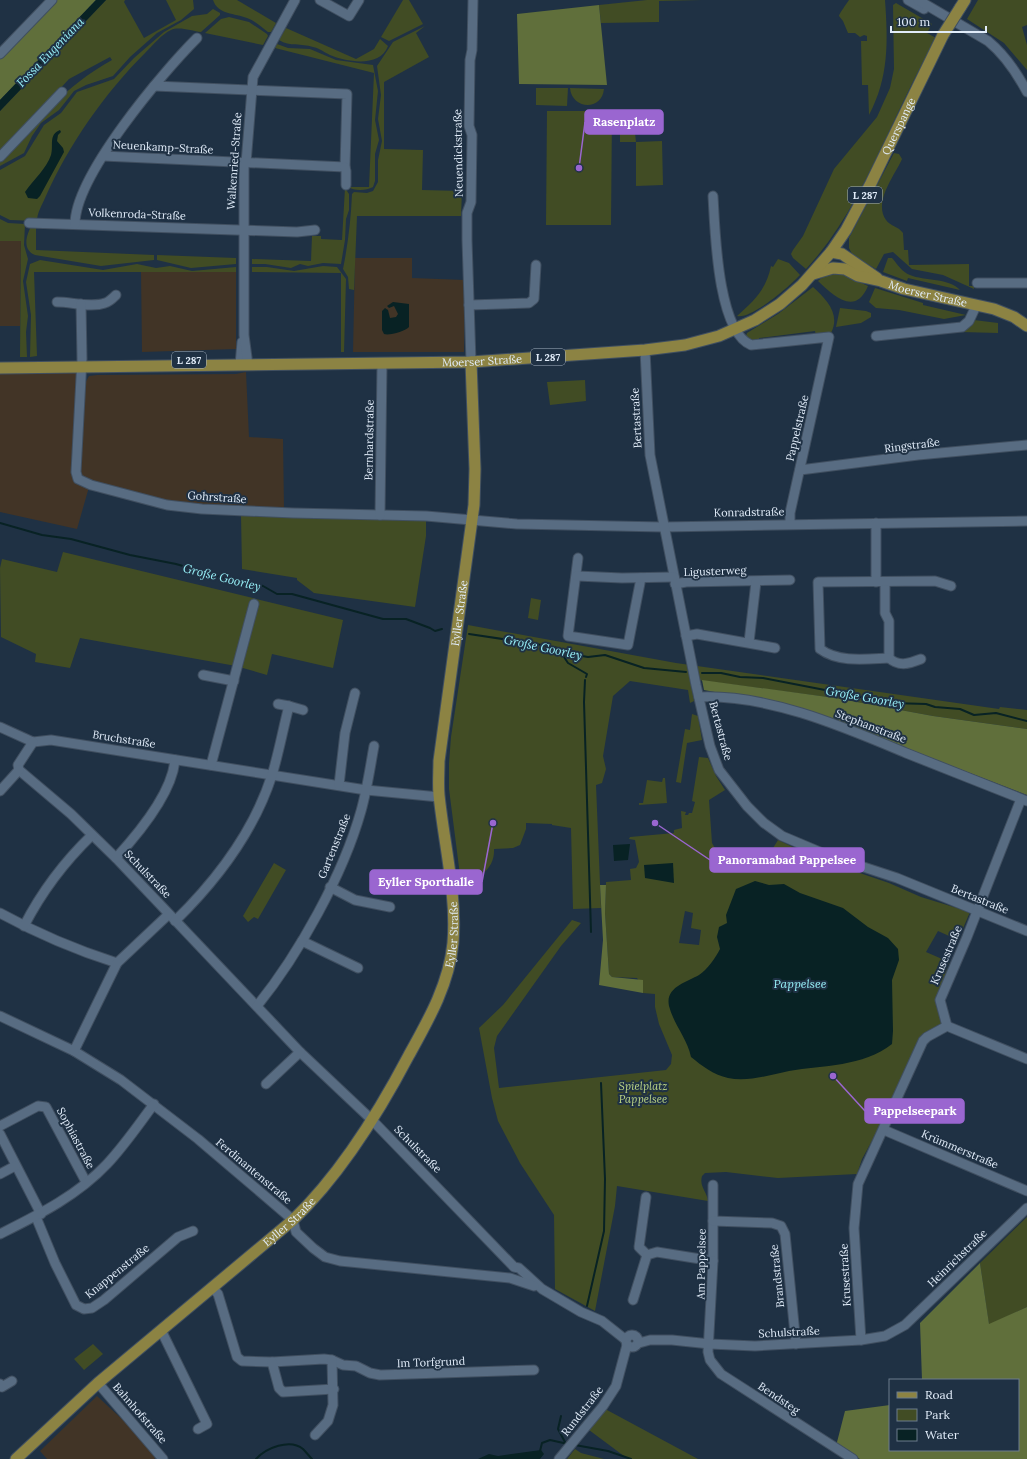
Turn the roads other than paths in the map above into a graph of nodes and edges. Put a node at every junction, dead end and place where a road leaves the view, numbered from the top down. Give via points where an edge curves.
1 (52, 0) edge
2 (295, 0) edge
3 (320, 0) edge
4 (359, 0) edge
5 (473, 0) edge
6 (908, 0) edge
7 (918, 0) edge
8 (962, 4) edge
9 (197, 38) dead end
10 (0, 54) edge
11 (1008, 62) junction
12 (154, 86) junction
13 (251, 90) junction
14 (62, 92) dead end
15 (1027, 92) edge
16 (103, 156) junction
17 (0, 157) edge
18 (246, 163) junction
19 (345, 168) junction
20 (346, 184) dead end
21 (713, 196) dead end
22 (30, 223) dead end
23 (75, 224) junction
24 (244, 230) junction
25 (315, 230) dead end
26 (846, 230) junction
27 (831, 252) junction
28 (536, 265) dead end
29 (850, 266) junction
30 (812, 274) junction
31 (977, 283) dead end
32 (1027, 283) edge
33 (116, 296) dead end
34 (57, 302) dead end
35 (81, 304) junction
36 (469, 305) junction
37 (976, 306) junction
38 (1027, 326) edge
39 (735, 329) junction
40 (1027, 330) edge
41 (876, 336) dead end
42 (645, 350) junction
43 (244, 362) junction
44 (471, 362) junction
45 (382, 364) junction
46 (81, 366) junction
47 (0, 368) edge
48 (1027, 445) edge
49 (800, 470) junction
50 (380, 515) junction
51 (473, 520) junction
52 (1027, 521) edge
53 (790, 523) junction
54 (876, 523) junction
55 (663, 526) junction
56 (578, 558) dead end
57 (577, 576) junction
58 (641, 578) junction
59 (790, 580) dead end
60 (675, 581) junction
61 (756, 582) junction
62 (880, 582) junction
63 (951, 586) dead end
64 (254, 604) dead end
65 (686, 636) junction
66 (749, 642) junction
67 (775, 648) dead end
68 (889, 658) junction
69 (920, 659) dead end
70 (203, 675) dead end
71 (234, 681) junction
72 (355, 693) dead end
73 (699, 697) junction
74 (278, 704) dead end
75 (289, 706) junction
76 (303, 710) dead end
77 (0, 727) edge
78 (34, 742) junction
79 (374, 746) dead end
80 (175, 760) junction
81 (211, 764) junction
82 (19, 770) junction
83 (272, 775) junction
84 (339, 785) junction
85 (366, 790) junction
86 (0, 791) edge
87 (440, 797) junction
88 (1024, 800) edge
89 (92, 835) junction
90 (116, 858) junction
91 (330, 887) junction
92 (390, 907) dead end
93 (976, 910) junction
94 (0, 913) edge
95 (169, 914) junction
96 (176, 922) junction
97 (24, 926) junction
98 (1027, 931) edge
99 (302, 941) junction
100 (117, 964) junction
101 (358, 968) dead end
102 (257, 1006) junction
103 (0, 1016) edge
104 (947, 1026) junction
105 (74, 1051) junction
106 (300, 1052) junction
107 (1027, 1058) edge
108 (266, 1084) dead end
109 (154, 1104) junction
110 (372, 1120) junction
111 (0, 1126) edge
112 (884, 1130) junction
113 (0, 1134) edge
114 (15, 1166) junction
115 (0, 1174) edge
116 (86, 1182) junction
117 (713, 1185) dead end
118 (1027, 1191) edge
119 (646, 1197) dead end
120 (1027, 1208) edge
121 (38, 1215) junction
122 (293, 1220) junction
123 (714, 1221) junction
124 (193, 1231) dead end
125 (0, 1234) edge
126 (647, 1255) junction
127 (713, 1261) junction
128 (516, 1275) junction
129 (212, 1287) junction
130 (633, 1300) dead end
131 (905, 1325) joint
132 (161, 1330) junction
133 (861, 1340) junction
134 (632, 1341) junction
135 (710, 1344) junction
136 (796, 1344) junction
137 (332, 1360) junction
138 (272, 1362) junction
139 (534, 1370) dead end
140 (12, 1381) dead end
141 (98, 1383) junction
142 (0, 1384) edge
143 (334, 1389) junction
144 (198, 1429) dead end
145 (315, 1435) dead end
146 (561, 1456) edge
147 (16, 1459) edge
148 (163, 1459) edge
149 (853, 1459) edge

1 - 10 street
2 - 13 street, Walkenried-Straße via 253,77
3 - 4 street via 350,16
5 - 36 street, Neuendickstraße via 469,126 472,136 471,202 467,213 466,269 469,276
6 - 11 street
7 - 11 street via 988,41
8 - 26 main road, Querspange / L 287, bridge via 943,35
9 - 12 street
11 - 15 street
12 - 13 street
12 - 16 street
13 - 18 street, Walkenried-Straße
13 - 19 street via 347,94
14 - 17 street
16 - 18 street, Neuenkamp-Straße
16 - 23 street via 75,213
18 - 19 street, Neuenkamp-Straße
18 - 24 street, Walkenried-Straße
19 - 20 street
21 - 39 street via 719,271
22 - 23 street, Volkenroda-Straße
23 - 24 street, Volkenroda-Straße
24 - 25 street, Volkenroda-Straße
24 - 43 street, Walkenried-Straße
26 - 27 main road, Querspange / L 287
26 - 29 main road via 846,249
27 - 29 main road, Moerser Straße via 842,254
27 - 30 main road, Moerser Straße / L 287
28 - 36 street via 534,299 529,303
29 - 30 main road, Moerser Straße
29 - 37 main road, Moerser Straße via 858,276 904,290
30 - 39 main road, Moerser Straße / L 287 via 771,311
31 - 32 street
33 - 35 street via 106,303
34 - 35 street
35 - 46 street, Gohrstraße
36 - 44 street, Neuendickstraße
37 - 38 main road, Moerser Straße via 1004,313
37 - 40 main road, Moerser Straße via 1012,320
37 - 41 street, Moerser Straße via 969,321 962,327
39 - 42 main road, Moerser Straße / L 287 via 685,345
39 - 49 street, Pappelstraße via 744,341 751,345 830,337
42 - 44 main road, Moerser Straße / L 287
42 - 55 street, Bertastraße via 650,455
43 - 45 main road, Moerser Straße / L 287
43 - 46 main road, Moerser Straße / L 287 via 95,362
44 - 45 main road, Moerser Straße / L 287
44 - 51 main road, Eyller Straße via 475,483
45 - 50 street, Bernhardstraße
46 - 47 main road, Moerser Straße / L 287
46 - 50 street, Gohrstraße via 76,472 82,483 174,506
48 - 49 street, Ringstraße
49 - 53 street, Pappelstraße
50 - 51 street, Gohrstraße
51 - 55 street, Konradstraße via 517,524
51 - 87 main road, Eyller Straße via 439,762
52 - 54 street, Konradstraße
53 - 54 street, Konradstraße
53 - 55 street, Konradstraße
54 - 62 street
55 - 60 street, Bertastraße
56 - 57 street
57 - 58 street, Ligusterweg
57 - 58 street via 568,636 628,645
58 - 60 street, Ligusterweg
59 - 61 street, Ligusterweg
60 - 61 street, Ligusterweg
60 - 65 street, Bertastraße
61 - 66 street, Ligusterweg
62 - 63 street via 935,581
62 - 68 street via 885,614 889,621
62 - 68 street via 818,582 820,649 845,659
64 - 71 street
65 - 66 street via 697,634
65 - 73 street, Bertastraße
66 - 67 street
68 - 69 street via 895,664 908,664
70 - 71 street
71 - 81 street
72 - 84 street via 345,733
73 - 88 street, Stephanstraße via 718,696 789,710 864,735
73 - 93 street, Bertastraße via 710,746 719,770 731,788 764,823 782,836 809,848 897,878
74 - 75 street
75 - 76 street
75 - 83 street
77 - 78 street
78 - 80 street, Bruchstraße via 51,740
78 - 82 street via 18,765
79 - 85 street
80 - 81 street, Bruchstraße
80 - 90 street via 165,790 154,810 136,836
81 - 83 street, Bruchstraße
82 - 86 street
82 - 89 street, Schulstraße
83 - 84 street, Bruchstraße
83 - 96 street via 259,808 241,840 205,890
84 - 85 street, Bruchstraße
85 - 87 street, Bruchstraße
85 - 91 street, Gartenstraße via 351,842
87 - 110 main road, Eyller Straße via 453,918 453,944 447,974 429,1018
88 - 93 street, Krusestraße
89 - 90 street, Schulstraße
89 - 97 street via 58,870
90 - 95 street, Schulstraße
91 - 92 street, Gartenstraße via 355,900
91 - 99 street, Gartenstraße
93 - 98 street, Bertastraße
93 - 104 street, Krusestraße via 940,1000
94 - 97 street
95 - 96 street, Schulstraße
95 - 100 street
96 - 102 street, Schulstraße
97 - 100 street via 74,950
99 - 101 street
99 - 102 street, Gartenstraße
100 - 105 street
102 - 106 street, Schulstraße
103 - 105 street, Ferdinantenstraße
104 - 107 street
104 - 112 street, Krusestraße via 923,1041
105 - 109 street, Ferdinantenstraße
106 - 108 street
106 - 110 street, Schulstraße
109 - 116 street via 106,1165
109 - 122 street, Ferdinantenstraße
110 - 122 main road, Eyller Straße via 317,1196
110 - 128 street, Schulstraße
111 - 116 street, Sophiastraße via 38,1106 46,1107
112 - 118 street, Krümmerstraße
112 - 133 street, Krusestraße via 858,1184 854,1228
113 - 114 street
114 - 115 street
114 - 121 street
116 - 121 street via 76,1192
117 - 123 street, Am Pappelsee
119 - 126 street via 639,1247
120 - 131 street, Heinrichstraße
121 - 124 street, Knappenstraße via 56,1263 76,1305 84,1309 92,1308 104,1300 178,1237
121 - 125 street
122 - 128 street, Ferdinantenstraße via 296,1232 313,1248 325,1257 340,1261
122 - 129 main road, Eyller Straße
123 - 127 street, Am Pappelsee
123 - 136 street, Brandstraße via 772,1223 781,1226 785,1234
126 - 127 street via 657,1252
126 - 130 street
127 - 135 street, Am Pappelsee
128 - 134 street, Schulstraße via 602,1321
129 - 132 main road, Eyller Straße
129 - 138 street, Im Torfgrund via 218,1294 237,1356 246,1362
131 - 133 street, Schulstraße via 886,1336
132 - 141 main road, Eyller Straße
132 - 144 street via 207,1424
133 - 136 street, Schulstraße
134 - 135 street, Schulstraße via 672,1340
134 - 146 street, Rundstraße via 616,1386 603,1406
135 - 136 street, Schulstraße
135 - 149 street, Bendsteg via 710,1360 721,1374
137 - 138 street, Im Torfgrund
137 - 139 street, Im Torfgrund via 380,1375
137 - 143 street
138 - 143 street via 282,1392
140 - 142 street via 2,1386
141 - 147 main road, Eyller Straße
141 - 148 street, Bahnhofstraße
143 - 145 street via 328,1421

